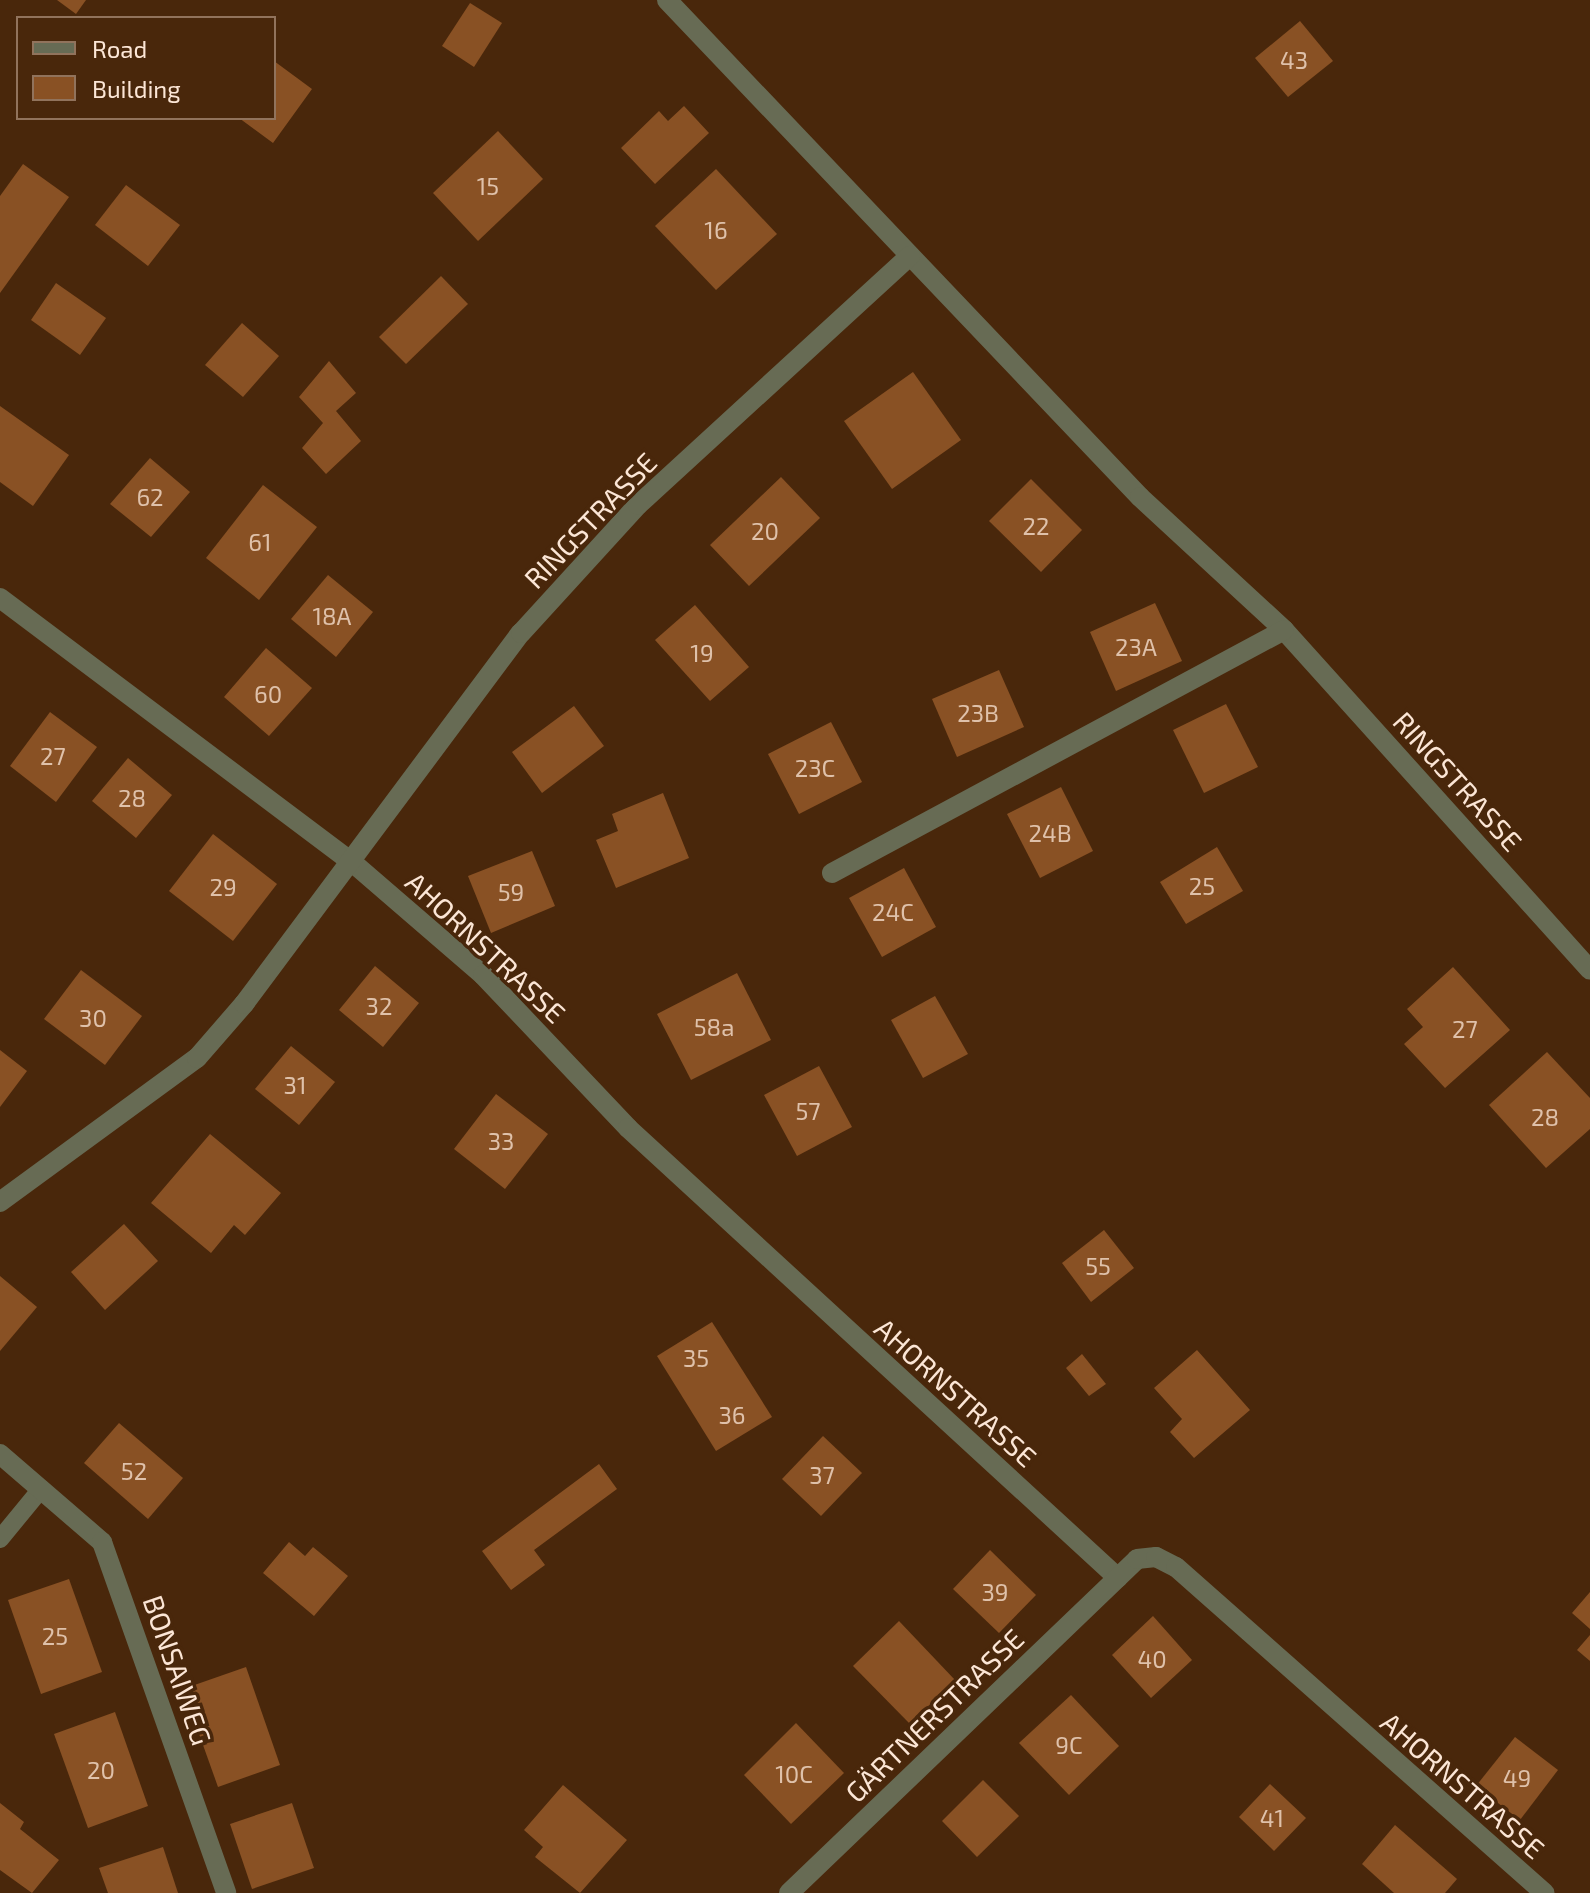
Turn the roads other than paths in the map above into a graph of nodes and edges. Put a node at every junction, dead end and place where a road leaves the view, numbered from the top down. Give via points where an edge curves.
1 (667, 0) edge
2 (910, 256) junction
3 (0, 598) edge
4 (1284, 630) junction
5 (352, 862) junction
6 (832, 873) dead end
7 (1590, 970) edge
8 (0, 1202) edge
9 (0, 1454) edge
10 (41, 1489) junction
11 (0, 1539) edge
12 (1118, 1578) junction
13 (226, 1893) edge
14 (789, 1893) edge
15 (1544, 1893) edge

1 - 2 street, RINGSTRASSE
2 - 4 street, RINGSTRASSE via 1140,497
2 - 5 street, RINGSTRASSE via 638,505 521,633
3 - 5 street, AHORNSTRASSE
4 - 6 street
4 - 7 street, RINGSTRASSE
5 - 8 street via 197,1058
5 - 12 street, AHORNSTRASSE via 483,975 628,1128
9 - 10 street, BONSAIWEG
10 - 11 lane
10 - 13 street, BONSAIWEG via 102,1542
12 - 14 street, GÄRTNERSTRASSE
12 - 15 street, AHORNSTRASSE via 1137,1559 1156,1557 1176,1567

